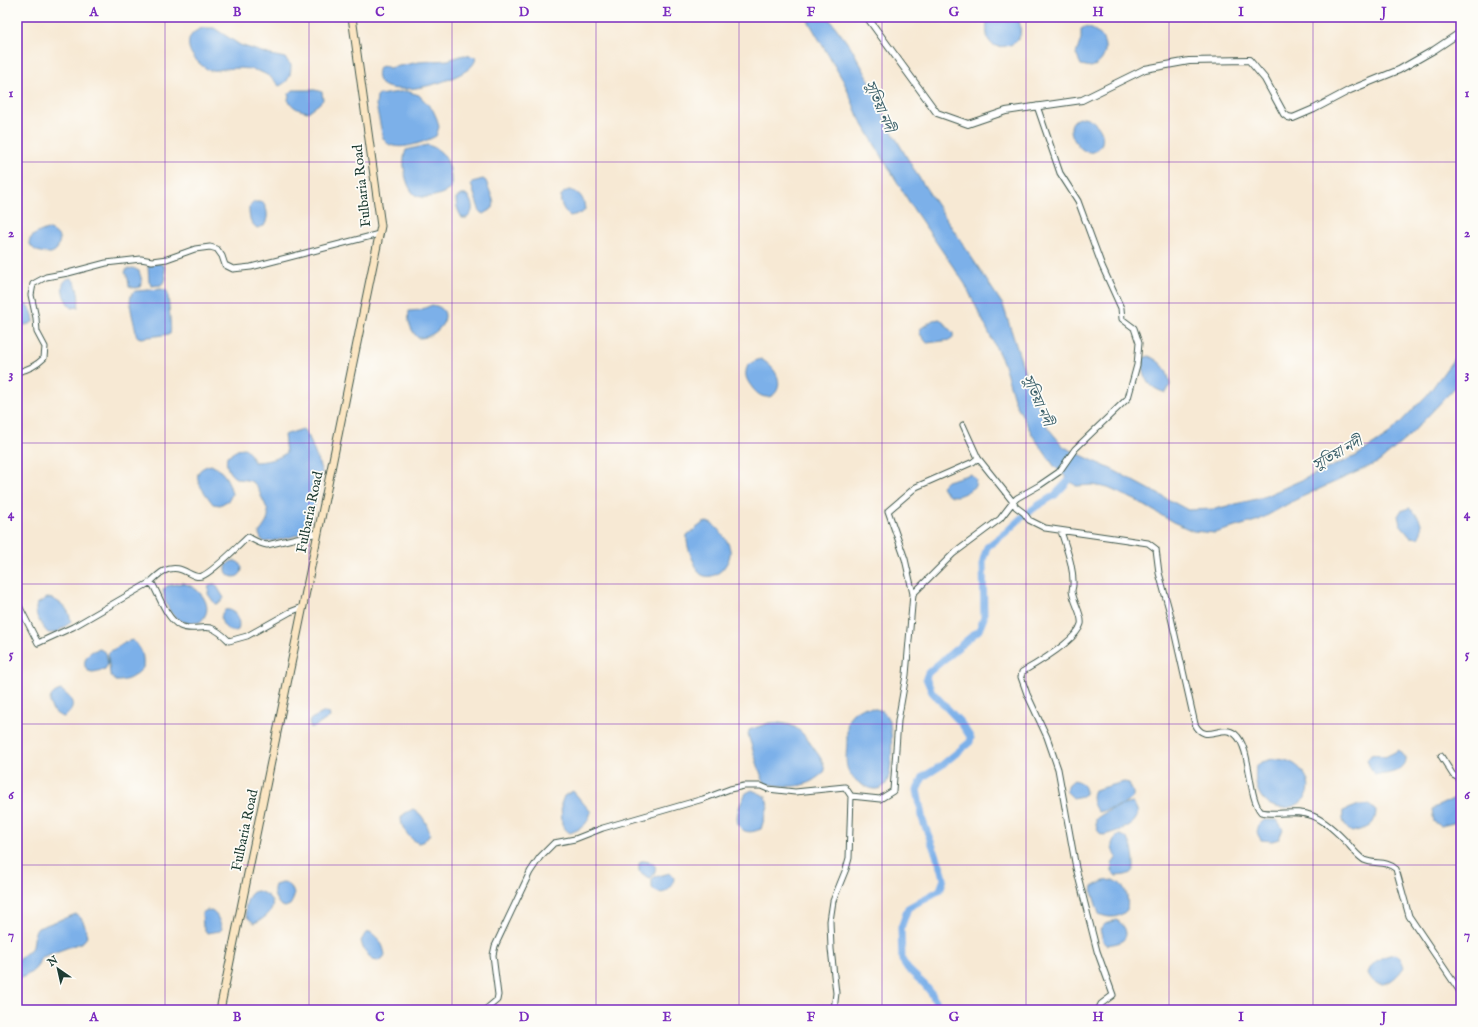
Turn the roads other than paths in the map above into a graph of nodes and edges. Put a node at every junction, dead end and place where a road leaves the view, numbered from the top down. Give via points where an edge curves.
1 (352, 17) edge
2 (867, 17) edge
3 (1461, 32) edge
4 (1037, 106) junction
5 (379, 234) junction
6 (17, 372) edge
7 (963, 425) dead end
8 (978, 458) junction
9 (1013, 502) junction
10 (1061, 531) junction
11 (318, 533) junction
12 (149, 583) junction
13 (913, 594) junction
14 (17, 602) edge
15 (303, 607) junction
16 (1441, 756) dead end
17 (1461, 779) edge
18 (852, 796) junction
19 (1461, 993) edge
20 (220, 1010) edge
21 (485, 1010) edge
22 (834, 1010) edge
23 (1098, 1010) edge

1 - 5 main road, Fulbaria Road
2 - 4 street via 936,113 968,124 1006,111
3 - 4 street via 1399,70 1293,118 1284,114 1265,79 1249,60 1189,61 1145,69 1082,100
4 - 9 street via 1060,173 1078,201 1121,308 1122,319 1134,328 1139,343 1138,365 1128,398 1075,449 1059,472
5 - 6 street via 251,267 233,269 226,265 217,249 210,247 152,261 140,259 106,263 46,277 33,284 31,295 37,332 45,347 44,358 31,368
5 - 11 main road, Fulbaria Road
7 - 8 street
8 - 9 street
8 - 13 street via 916,487 888,511 905,559
9 - 10 street via 1029,520 1045,528
9 - 13 street via 1000,519 953,554
10 - 19 street via 1148,543 1156,549 1159,573 1198,729 1207,734 1230,731 1241,741 1258,810 1303,813 1314,817 1333,829 1363,859 1391,864 1396,869 1409,916
10 - 23 street via 1068,554 1072,591 1081,624 1070,639 1022,672 1021,677 1058,769 1078,875 1097,951 1113,996 1101,1004
11 - 12 street via 267,545 248,537 202,576 195,576 177,568 163,571
11 - 15 main road, Fulbaria Road
12 - 14 street via 73,627 38,643
12 - 15 street via 154,585 167,614 180,626 194,629 211,628 229,641 247,636
13 - 18 street via 906,675 898,721 893,791 880,799
15 - 20 main road, Fulbaria Road
16 - 17 street via 1453,775
18 - 21 street via 845,787 795,792 744,786 603,828 575,839 554,843 530,872 495,946 493,961 498,995 497,1000
18 - 22 street via 849,858 833,901 830,921 836,993

